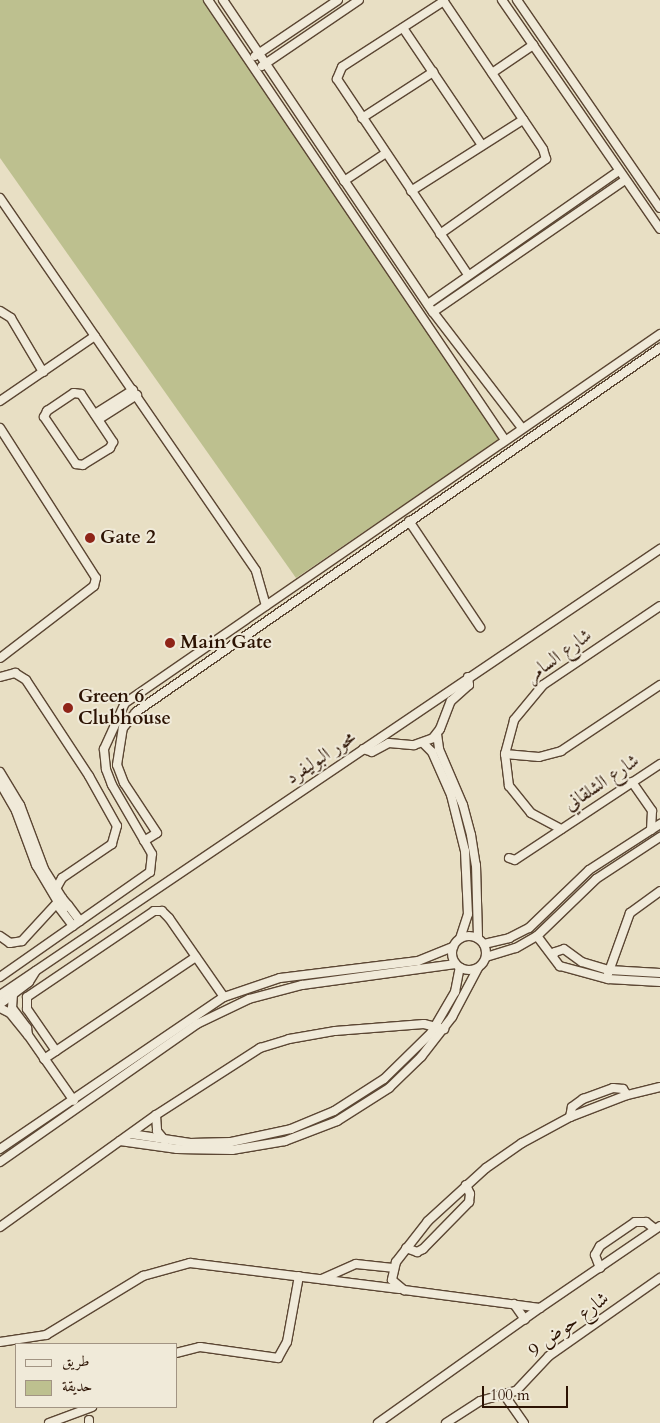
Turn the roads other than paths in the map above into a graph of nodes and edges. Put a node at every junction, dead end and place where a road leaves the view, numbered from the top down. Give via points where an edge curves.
1 (208, 0) edge
2 (222, 0) edge
3 (338, 0) edge
4 (359, 0) edge
5 (444, 0) edge
6 (502, 0) edge
7 (517, 0) edge
8 (403, 28) junction
9 (533, 45) junction
10 (259, 53) junction
11 (249, 60) junction
12 (265, 64) junction
13 (256, 70) junction
14 (433, 72) junction
15 (492, 73) junction
16 (362, 118) junction
17 (523, 120) junction
18 (482, 146) junction
19 (386, 153) junction
20 (619, 171) junction
21 (625, 180) junction
22 (344, 181) junction
23 (411, 191) junction
24 (0, 198) edge
25 (660, 210) edge
26 (652, 217) junction
27 (660, 229) edge
28 (440, 234) junction
29 (468, 275) junction
30 (428, 304) junction
31 (0, 311) edge
32 (433, 312) junction
33 (660, 334) edge
34 (95, 336) junction
35 (660, 348) edge
36 (43, 372) junction
37 (135, 392) junction
38 (0, 401) edge
39 (97, 416) junction
40 (0, 428) edge
41 (522, 428) junction
42 (505, 440) junction
43 (409, 521) junction
44 (660, 549) edge
45 (266, 606) junction
46 (660, 606) edge
47 (480, 626) dead end
48 (0, 658) edge
49 (0, 677) edge
50 (468, 677) junction
51 (660, 685) edge
52 (437, 734) junction
53 (423, 743) junction
54 (363, 749) junction
55 (505, 754) junction
56 (660, 764) edge
57 (0, 772) edge
58 (632, 782) junction
59 (0, 783) edge
60 (12, 797) junction
61 (652, 811) junction
62 (660, 815) edge
63 (660, 824) edge
64 (561, 829) junction
65 (651, 830) junction
66 (660, 837) edge
67 (144, 841) junction
68 (509, 858) dead end
69 (39, 864) junction
70 (62, 878) junction
71 (50, 879) junction
72 (56, 889) junction
73 (660, 891) edge
74 (660, 897) edge
75 (651, 898) junction
76 (61, 904) junction
77 (76, 924) junction
78 (0, 936) edge
79 (537, 936) junction
80 (460, 938) junction
81 (481, 941) junction
82 (453, 947) junction
83 (553, 956) junction
84 (571, 956) junction
85 (196, 957) junction
86 (486, 957) junction
87 (566, 965) junction
88 (458, 966) junction
89 (478, 968) junction
90 (609, 970) junction
91 (36, 971) junction
92 (660, 973) edge
93 (0, 977) edge
94 (608, 979) junction
95 (660, 982) edge
96 (13, 994) junction
97 (0, 995) edge
98 (224, 997) junction
99 (0, 1006) edge
100 (20, 1023) junction
101 (441, 1027) junction
102 (56, 1051) junction
103 (44, 1059) junction
104 (660, 1086) edge
105 (626, 1095) junction
106 (72, 1099) junction
107 (78, 1107) junction
108 (156, 1115) junction
109 (570, 1117) junction
110 (131, 1134) junction
111 (165, 1140) junction
112 (120, 1141) junction
113 (0, 1149) edge
114 (0, 1162) edge
115 (466, 1185) junction
116 (0, 1227) edge
117 (658, 1228) edge
118 (406, 1248) junction
119 (393, 1268) junction
120 (600, 1268) junction
121 (299, 1276) junction
122 (660, 1278) edge
123 (322, 1279) junction
124 (401, 1289) junction
125 (514, 1304) junction
126 (540, 1308) junction
127 (525, 1320) junction
128 (0, 1342) edge
129 (178, 1352) edge
130 (505, 1396) junction
131 (89, 1408) edge
132 (49, 1423) edge
133 (378, 1423) edge
134 (446, 1423) edge
135 (524, 1423) edge

1 - 11 street
2 - 10 street
3 - 10 street
4 - 12 street
5 - 8 street
5 - 15 street
6 - 9 street
7 - 25 street
8 - 14 street
8 - 16 street via 339,70 339,83
9 - 15 street
9 - 20 street
10 - 11 street
10 - 12 street
11 - 13 street
12 - 13 street
12 - 22 street
13 - 42 street
14 - 16 street
14 - 18 street
15 - 17 street
16 - 19 street
17 - 18 street
17 - 28 street via 546,154 544,163
18 - 23 street
19 - 22 street
19 - 23 street
20 - 21 street
20 - 29 street
21 - 26 street
21 - 32 street
22 - 30 street
23 - 28 street
24 - 34 street
25 - 26 street
26 - 27 street
28 - 29 street
29 - 30 street
30 - 32 street
31 - 36 street via 11,318
32 - 41 street
33 - 41 street
34 - 36 street
34 - 37 street
35 - 43 street
36 - 38 street
37 - 39 street
37 - 45 street via 256,571
39 - 39 street via 81,394 76,393 47,411 44,417 79,465 86,464 112,445 112,438
40 - 48 street via 96,578 94,586
41 - 42 street
42 - 45 street
43 - 47 street
43 - 67 street via 136,712 123,728 117,765 124,783 157,833
44 - 50 street, محور البوليفرد
45 - 67 street via 125,703 104,749 106,769
46 - 55 street, شارع السامر via 543,685 514,720
49 - 70 street via 15,673 26,680 116,824 117,833 112,844
50 - 52 street via 469,685 451,701
50 - 54 street, محور البوليفرد
51 - 55 street via 561,751 539,757
52 - 53 street
52 - 81 street via 439,749 458,791 472,835
53 - 54 street via 390,743 370,752
53 - 80 street via 432,752 450,795 466,851 468,914
54 - 91 street, محور البوليفرد
55 - 64 street, شارع الشلقاني via 506,777 513,795 531,813
56 - 58 street, شارع الشلقاني
57 - 60 street
58 - 61 street
58 - 64 street, شارع الشلقاني
59 - 60 street
60 - 69 street
61 - 62 street
61 - 65 street
63 - 65 street
64 - 68 street, شارع الشلقاني via 515,860
65 - 81 street via 589,870 529,928 509,938
66 - 79 street via 596,879
67 - 77 street via 152,858 150,872
69 - 71 street
69 - 76 street
70 - 71 street
70 - 72 street
71 - 72 street
72 - 76 street
73 - 75 street
74 - 75 street
75 - 90 street via 630,913
76 - 77 street
76 - 78 street via 18,943 7,942
77 - 93 street
79 - 83 street
79 - 86 street via 516,948
80 - 81 street
80 - 82 street
81 - 86 street
82 - 88 street
82 - 98 street via 418,961 280,978
83 - 84 street via 564,948
83 - 87 street via 558,965
84 - 87 street
84 - 90 street
85 - 98 street
85 - 102 street
85 - 102 street via 169,918 158,910 80,960 26,1000 27,1009
86 - 89 street
87 - 94 street
88 - 89 street via 467,970
88 - 101 street via 458,986
88 - 107 street via 302,985 249,999 197,1024
89 - 101 street
90 - 92 street
90 - 94 street
91 - 96 street via 32,979
91 - 97 street, محور البوليفرد
94 - 95 street
96 - 99 street
96 - 100 street via 12,1008
98 - 106 street
99 - 100 street
100 - 103 street
101 - 108 street via 335,1031 274,1043 246,1055
101 - 111 street via 384,1079 320,1118 246,1140 202,1144
101 - 112 street via 411,1068 383,1093 351,1114 311,1133 265,1145 218,1151 171,1149
102 - 103 street
103 - 106 street
104 - 105 street
105 - 109 street
105 - 109 street via 623,1089 613,1088 582,1099 572,1107
106 - 107 street
106 - 113 street
107 - 114 street
108 - 110 street
108 - 111 street via 157,1131
109 - 115 street via 522,1143
110 - 111 street
110 - 112 street
112 - 116 street
115 - 118 street
115 - 118 street via 469,1202 423,1249 417,1252
117 - 120 street
117 - 120 street via 646,1222 635,1222 600,1246 595,1255
118 - 119 street
119 - 123 street via 356,1264
119 - 124 street via 392,1280
120 - 126 street
121 - 123 street
121 - 128 street via 204,1262 177,1265 143,1276 46,1335
121 - 129 street via 287,1342 278,1358 200,1347
122 - 130 street, شارع حوض 9 via 549,1356 521,1388
123 - 124 street
124 - 125 street
125 - 126 street
125 - 127 street
126 - 127 street
127 - 133 street
130 - 134 street, شارع حوض 9 via 480,1401
130 - 135 street
131 - 132 street

